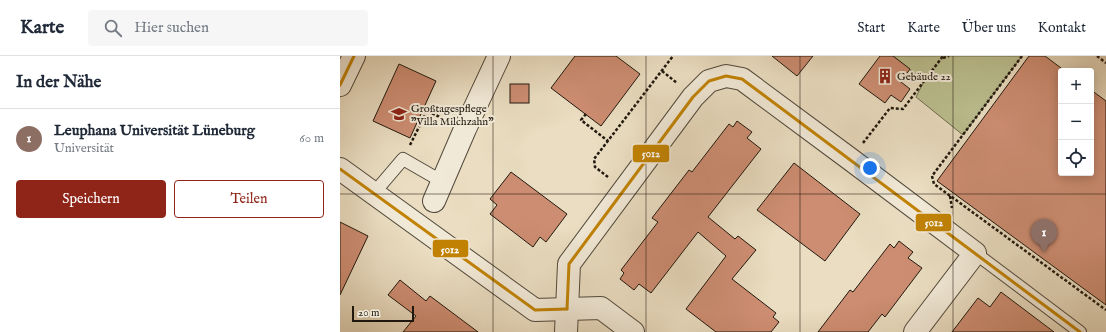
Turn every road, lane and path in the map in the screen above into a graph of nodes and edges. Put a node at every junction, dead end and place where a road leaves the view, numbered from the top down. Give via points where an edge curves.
1 (354, 56) edge
2 (499, 56) edge
3 (673, 56) edge
4 (949, 56) edge
5 (1022, 56) edge
6 (1097, 56) edge
7 (943, 57) edge
8 (1106, 63) edge
9 (340, 86) edge
10 (427, 111) dead end
11 (586, 114) dead end
12 (608, 141) junction
13 (850, 158) junction
14 (403, 159) junction
15 (340, 169) edge
16 (624, 190) junction
17 (438, 192) joint
18 (374, 193) junction
19 (975, 253) junction
20 (567, 308) junction
21 (1106, 310) edge
22 (566, 332) edge
23 (633, 332) edge
24 (915, 332) edge
25 (1080, 332) edge

1 - 9 street
2 - 17 street
3 - 12 path
4 - 7 path
5 - 21 path via 932,176 934,184
6 - 8 path
7 - 13 path via 903,109 890,108
10 - 14 path
11 - 12 path via 581,120
12 - 16 path via 594,159 595,167
13 - 16 street via 742,79 726,76 710,81 693,97
13 - 19 street
14 - 17 lane
14 - 18 lane
15 - 18 street
16 - 20 street via 570,264
18 - 20 street via 535,310
19 - 24 street
19 - 25 lane
20 - 22 street
20 - 23 street via 601,308

